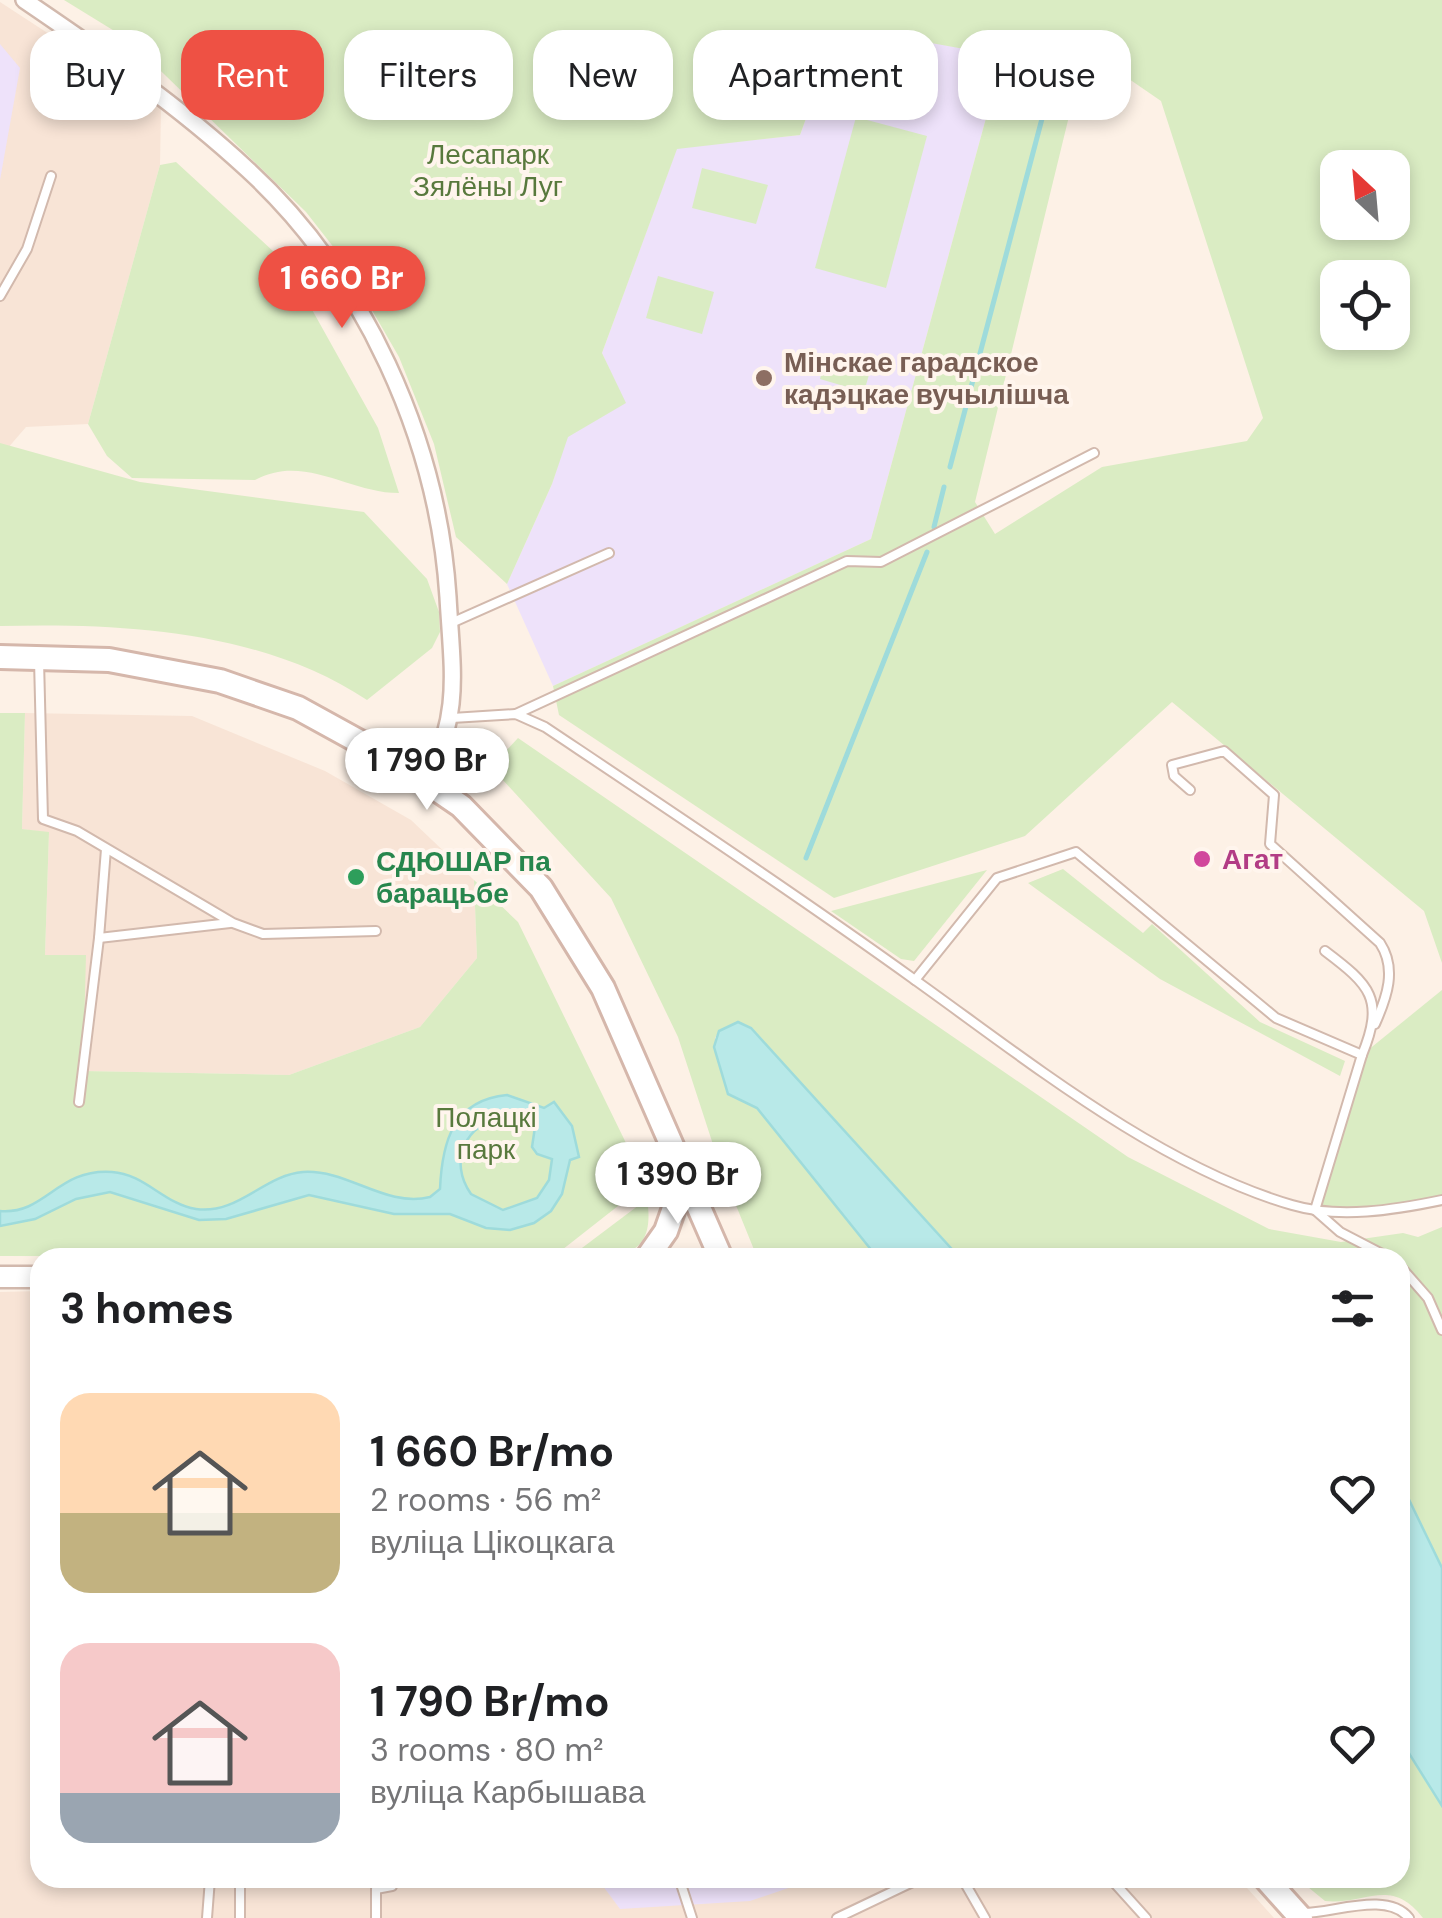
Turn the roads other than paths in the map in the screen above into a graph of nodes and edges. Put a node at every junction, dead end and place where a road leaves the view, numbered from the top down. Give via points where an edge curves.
1 (24, 0) edge
2 (50, 176) dead end
3 (0, 296) edge
4 (1094, 452) dead end
5 (609, 553) dead end
6 (450, 624) junction
7 (39, 656) junction
8 (0, 657) edge
9 (516, 714) junction
10 (452, 718) junction
11 (426, 780) junction
12 (1190, 790) dead end
13 (106, 850) junction
14 (233, 923) junction
15 (376, 932) dead end
16 (99, 938) junction
17 (1325, 951) dead end
18 (915, 980) junction
19 (1375, 1024) junction
20 (1362, 1055) junction
21 (79, 1102) dead end
22 (686, 1174) junction
23 (1442, 1200) edge
24 (1314, 1210) junction
25 (654, 1248) edge
26 (717, 1248) edge
27 (1369, 1248) edge
28 (30, 1277) edge
29 (1410, 1277) edge
30 (0, 1278) edge
31 (1442, 1330) edge
32 (209, 1888) edge
33 (240, 1888) edge
34 (381, 1888) edge
35 (682, 1888) edge
36 (901, 1888) edge
37 (968, 1888) edge
38 (1119, 1888) edge
39 (1274, 1888) edge
40 (1298, 1915) edge
41 (844, 1917) edge
42 (207, 1918) edge
43 (240, 1918) edge
44 (376, 1918) edge
45 (692, 1918) edge
46 (985, 1918) edge
47 (1146, 1918) edge
48 (1408, 1918) edge

1 - 6 street via 160,94 301,225 389,369 423,453 446,564
2 - 3 lane via 26,249
4 - 9 lane via 882,562 847,561
5 - 6 lane
6 - 10 street
7 - 8 main road
7 - 11 main road via 151,665 220,681 298,708
7 - 13 lane via 43,819
9 - 10 lane
9 - 18 lane via 545,727
10 - 11 street
11 - 22 main road via 489,832 540,888 603,988
12 - 19 lane via 1172,765 1224,751 1274,795 1270,844 1388,955 1386,999
13 - 14 lane
13 - 16 lane
14 - 15 lane via 262,934
14 - 16 lane
16 - 21 lane
17 - 19 lane via 1367,988
18 - 20 lane via 997,878 1076,852 1276,1018
18 - 24 lane via 1152,1142 1257,1193
19 - 20 lane
20 - 24 lane
22 - 25 main road
22 - 26 main road
23 - 24 lane via 1366,1211
24 - 27 lane
28 - 30 street
29 - 31 lane
32 - 42 lane
33 - 43 lane
34 - 44 lane via 376,1889
35 - 45 lane
36 - 41 lane
37 - 46 lane
38 - 47 lane
39 - 40 main road
40 - 48 lane via 1383,1905

